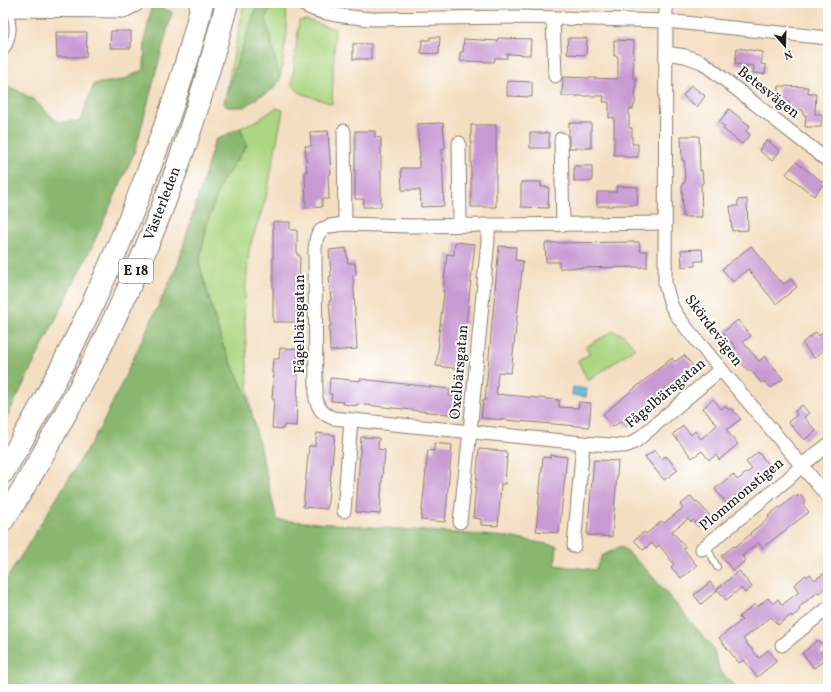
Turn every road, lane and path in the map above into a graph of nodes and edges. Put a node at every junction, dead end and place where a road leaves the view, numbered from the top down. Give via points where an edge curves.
1 (202, 3) edge
2 (227, 3) edge
3 (301, 3) edge
4 (666, 3) edge
5 (136, 4) edge
6 (6, 10) edge
7 (553, 18) junction
8 (666, 20) junction
9 (828, 38) edge
10 (666, 53) junction
11 (3, 54) edge
12 (555, 76) dead end
13 (344, 131) dead end
14 (561, 139) dead end
15 (460, 143) dead end
16 (828, 161) edge
17 (665, 223) junction
18 (345, 224) junction
19 (460, 225) junction
20 (488, 225) junction
21 (563, 225) junction
22 (721, 369) junction
23 (351, 420) junction
24 (470, 432) junction
25 (583, 443) junction
26 (828, 446) edge
27 (802, 465) junction
28 (3, 472) edge
29 (828, 497) edge
30 (344, 511) dead end
31 (3, 520) edge
32 (460, 522) dead end
33 (574, 546) dead end
34 (704, 547) joint
35 (717, 567) dead end
36 (828, 608) edge
37 (782, 645) dead end

1 - 28 highway, Västerleden / E 18 via 168,116 134,211 68,353
2 - 31 highway, Västerleden / E 18 via 183,152 126,295 93,365 34,471
3 - 7 street via 332,14 372,19
4 - 8 street, Skördevägen
5 - 6 street via 124,11
6 - 11 lane via 12,23 11,41
7 - 8 street
7 - 12 street
8 - 9 street
8 - 10 street, Skördevägen
10 - 16 street, Betesvägen via 702,62
10 - 17 street, Skördevägen
13 - 18 street
14 - 21 street
15 - 19 street
17 - 21 street, Fågelbärsgatan
17 - 22 street, Skördevägen via 665,284 671,305
18 - 19 street, Fågelbärsgatan
18 - 23 street, Fågelbärsgatan via 322,229 317,236 315,248 316,399 318,408 324,414
19 - 20 street, Fågelbärsgatan
20 - 21 street, Fågelbärsgatan
20 - 24 street, Oxelbärsgatan
22 - 25 street, Fågelbärsgatan via 628,445
22 - 27 street, Skördevägen
23 - 24 street, Fågelbärsgatan
23 - 30 street
24 - 25 street, Fågelbärsgatan
24 - 32 street, Oxelbärsgatan
25 - 33 street
26 - 27 street, Plommonstigen
27 - 29 street, Skördevägen
27 - 34 street, Plommonstigen
34 - 35 lane
36 - 37 street

